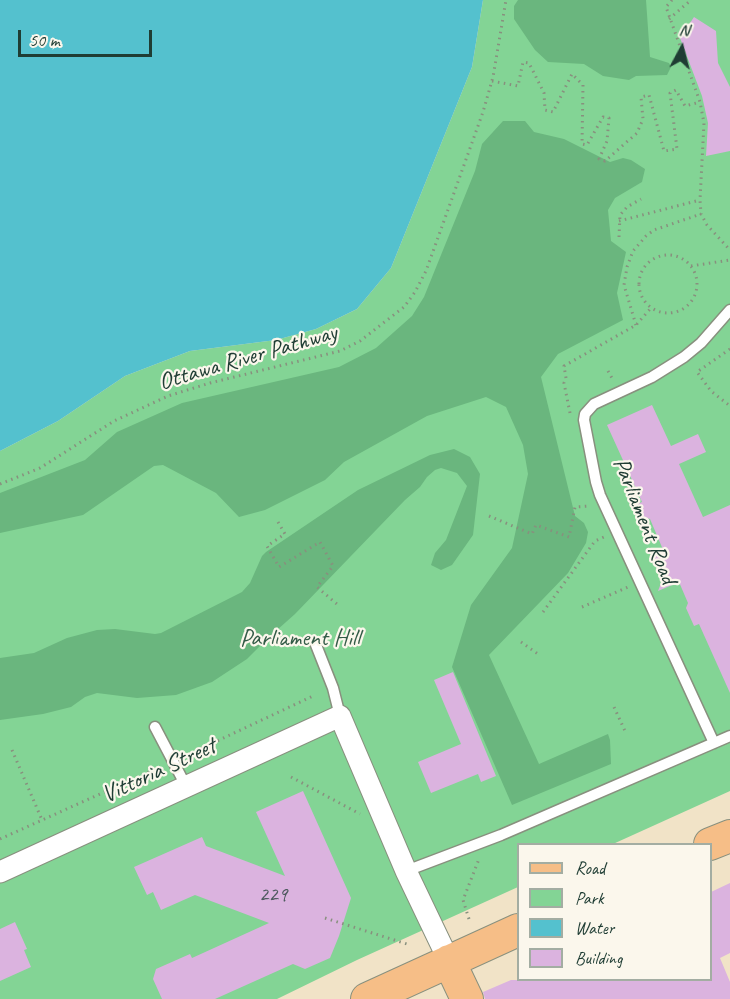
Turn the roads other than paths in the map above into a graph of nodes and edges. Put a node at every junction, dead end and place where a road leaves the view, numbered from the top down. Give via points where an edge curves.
1 (730, 310) edge
2 (316, 645) dead end
3 (340, 716) junction
4 (155, 727) dead end
5 (730, 736) edge
6 (714, 743) junction
7 (186, 786) junction
8 (730, 836) edge
9 (712, 843) edge
10 (406, 871) junction
11 (0, 872) edge
12 (517, 931) edge
13 (449, 961) junction
14 (367, 999) edge
15 (467, 999) edge

1 - 6 lane, Parliament Road via 684,357 594,404 585,414 596,482
2 - 3 lane
3 - 7 street, Vittoria Street
3 - 10 street
4 - 7 lane
5 - 6 lane
6 - 10 lane via 501,836
7 - 11 street, Vittoria Street
8 - 9 main road
10 - 13 street
12 - 13 main road
13 - 14 main road
13 - 15 main road

